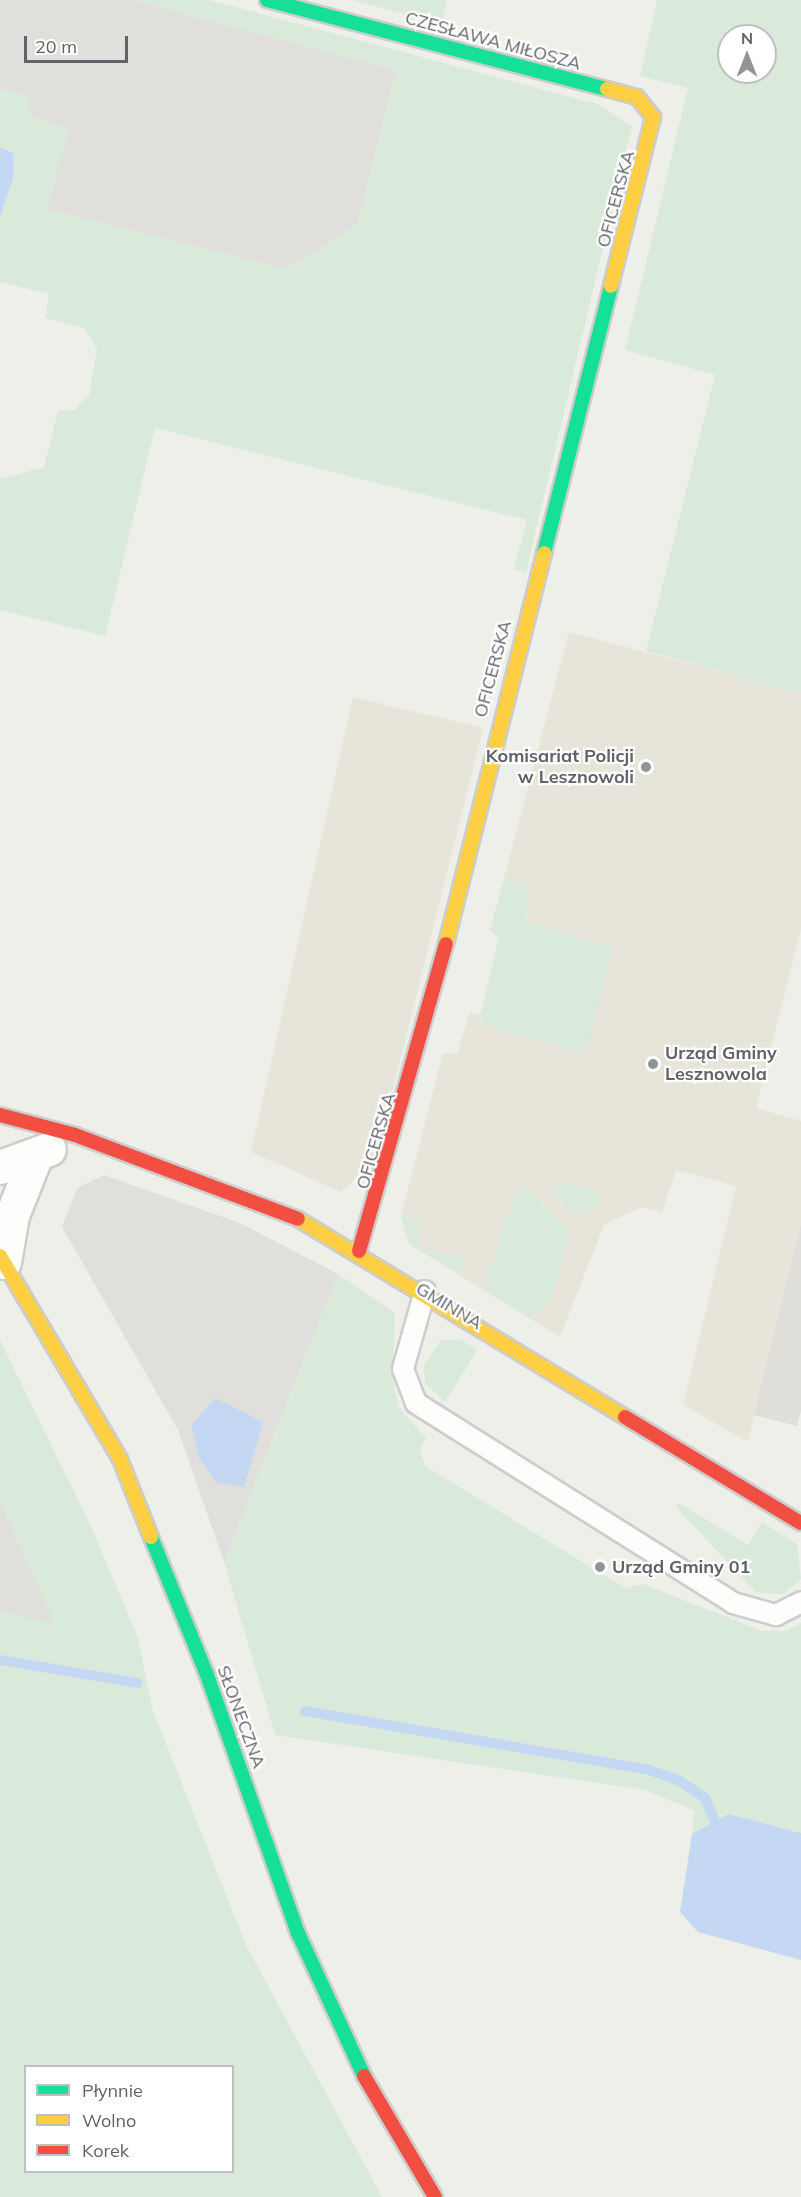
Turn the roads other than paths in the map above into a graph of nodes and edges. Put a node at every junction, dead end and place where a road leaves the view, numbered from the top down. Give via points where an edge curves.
1 (267, 0) edge
2 (653, 131) joint
3 (4, 1119) edge
4 (65, 1132) junction
5 (36, 1155) junction
6 (0, 1167) edge
7 (359, 1251) junction
8 (2, 1259) edge
9 (425, 1292) junction
10 (801, 1523) edge
11 (801, 1602) edge
12 (435, 2197) edge

1 - 2 street, CZESŁAWA MIŁOSZA via 637,97 653,117
2 - 7 street, OFICERSKA via 512,664 417,1061
3 - 4 street, GMINNA
4 - 5 street
4 - 7 street, GMINNA via 280,1208
5 - 6 street
5 - 8 street via 12,1215
7 - 9 street, GMINNA
8 - 12 street, SŁONECZNA via 120,1459 207,1675 298,1933 357,2064
9 - 10 street, GMINNA
9 - 11 lane via 403,1369 416,1403 733,1603 776,1615

